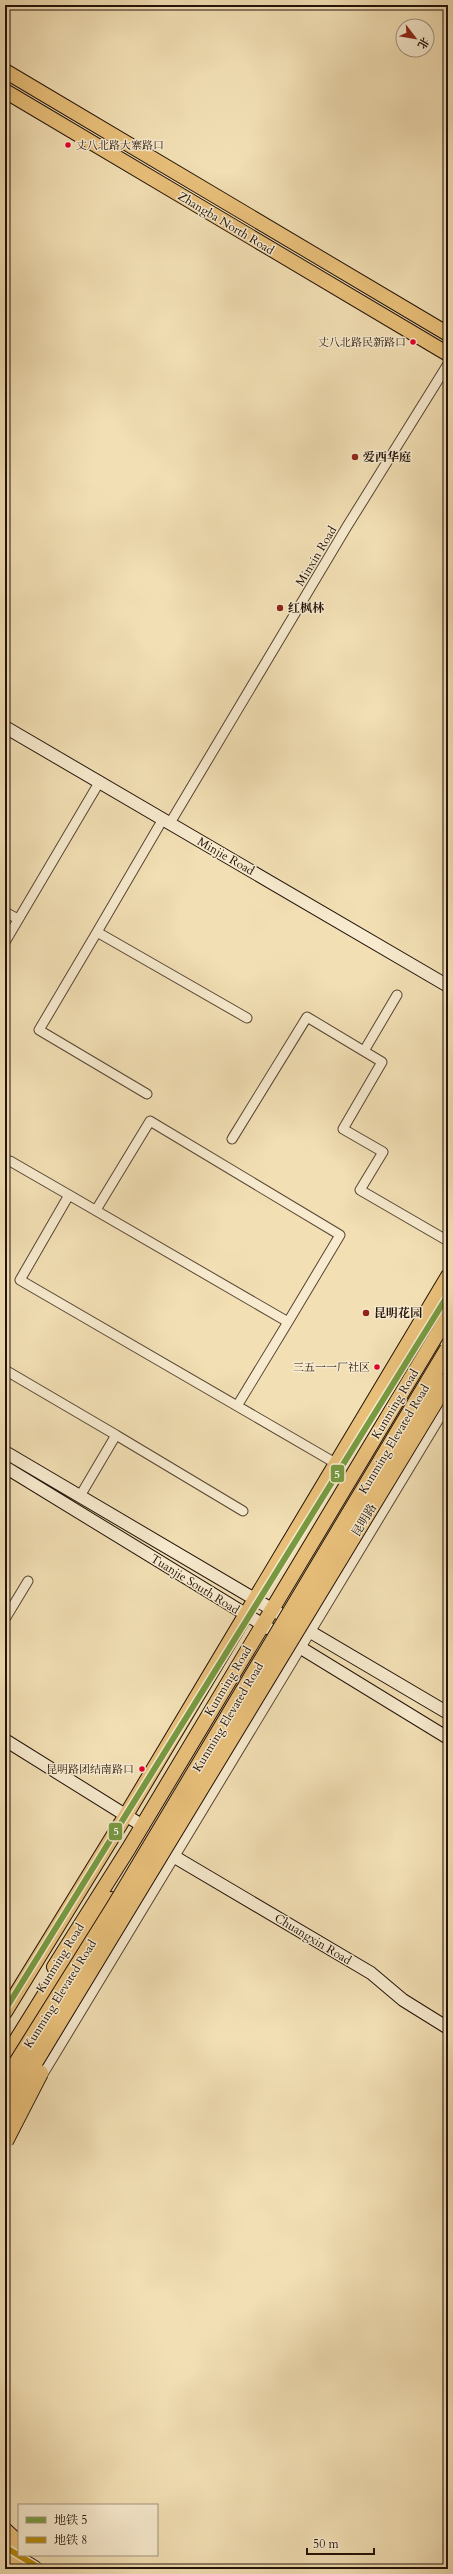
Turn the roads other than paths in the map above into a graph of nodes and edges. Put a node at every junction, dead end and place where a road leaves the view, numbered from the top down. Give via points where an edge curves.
1 (5, 71) edge
2 (5, 91) edge
3 (448, 334) edge
4 (448, 354) edge
5 (448, 364) edge
6 (5, 726) edge
7 (100, 781) junction
8 (167, 821) junction
9 (5, 912) edge
10 (18, 919) junction
11 (97, 932) junction
12 (5, 942) edge
13 (448, 986) edge
14 (397, 995) dead end
15 (247, 1018) dead end
16 (364, 1051) junction
17 (147, 1094) dead end
18 (232, 1139) dead end
19 (10, 1161) dead end
20 (69, 1195) junction
21 (96, 1210) junction
22 (448, 1241) edge
23 (448, 1276) edge
24 (448, 1316) edge
25 (288, 1322) junction
26 (448, 1349) edge
27 (5, 1370) edge
28 (448, 1380) edge
29 (448, 1404) edge
30 (237, 1406) junction
31 (116, 1435) junction
32 (5, 1452) edge
33 (337, 1464) junction
34 (5, 1467) edge
35 (80, 1496) junction
36 (243, 1511) dead end
37 (28, 1581) dead end
38 (254, 1600) junction
39 (271, 1608) junction
40 (245, 1615) junction
41 (5, 1619) edge
42 (261, 1625) junction
43 (311, 1631) junction
44 (300, 1649) junction
45 (448, 1713) edge
46 (448, 1738) edge
47 (5, 1740) edge
48 (126, 1815) junction
49 (142, 1826) junction
50 (173, 1856) junction
51 (144, 1858) junction
52 (102, 1953) junction
53 (5, 2012) edge
54 (448, 2028) edge
55 (5, 2045) edge
56 (5, 2060) edge
57 (5, 2082) edge
58 (5, 2111) edge
59 (5, 2136) edge
60 (5, 2531) edge
61 (18, 2543) edge
62 (5, 2551) edge
63 (32, 2556) edge
64 (34, 2569) edge
65 (46, 2569) edge

1 - 3 main road, Zhangba North Road
2 - 4 main road, Zhangba North Road
5 - 8 street, Minxin Road
6 - 7 main road, Minjie Road
7 - 8 main road, Minjie Road
7 - 10 street
8 - 11 street, Minxin Road
8 - 13 main road, Minjie Road
9 - 10 street
10 - 12 street
11 - 15 street
11 - 17 street, Minxin Road via 39,1030
14 - 16 street
16 - 18 street via 307,1017
16 - 22 street via 382,1062 343,1129 383,1152 360,1190
19 - 20 street
20 - 21 street
20 - 30 street via 20,1280
21 - 25 street
21 - 25 street via 150,1121 340,1235
23 - 33 main road, Kunming Road
24 - 39 main road, Kunming Road
25 - 30 street
26 - 51 highway, Kunming Elevated Road, bridge
27 - 31 street
28 - 52 highway, Kunming Elevated Road, bridge
29 - 43 street, 昆明路
30 - 33 street
31 - 35 street
31 - 36 street
32 - 35 main road, Tuanjie South Road
33 - 38 main road, Kunming Road
34 - 40 main road, Tuanjie South Road
35 - 38 main road, Tuanjie South Road
37 - 41 street
38 - 39 main road, Tuanjie South Road
38 - 40 main road, Kunming Road
39 - 42 main road, Kunming Road
39 - 43 main road, Tuanjie South Road
40 - 42 main road, Tuanjie South Road
40 - 48 main road, Kunming Road
42 - 44 main road, Tuanjie South Road
42 - 49 main road, Kunming Road
43 - 44 street, 昆明路
43 - 45 main road, Tuanjie South Road
44 - 46 main road, Tuanjie South Road
44 - 50 street, 昆明路
47 - 48 main road
48 - 49 main road
48 - 53 main road, Kunming Road
49 - 50 street
49 - 55 main road, Kunming Road
50 - 54 main road, Chuangxin Road via 371,1974 403,2000
50 - 59 street, 昆明路
51 - 56 highway, bridge via 64,1966
51 - 57 highway, Kunming Elevated Road, bridge
52 - 58 highway, Kunming Elevated Road, bridge
52 - 59 highway, bridge via 80,2004
60 - 61 highway
62 - 64 highway
63 - 65 highway

